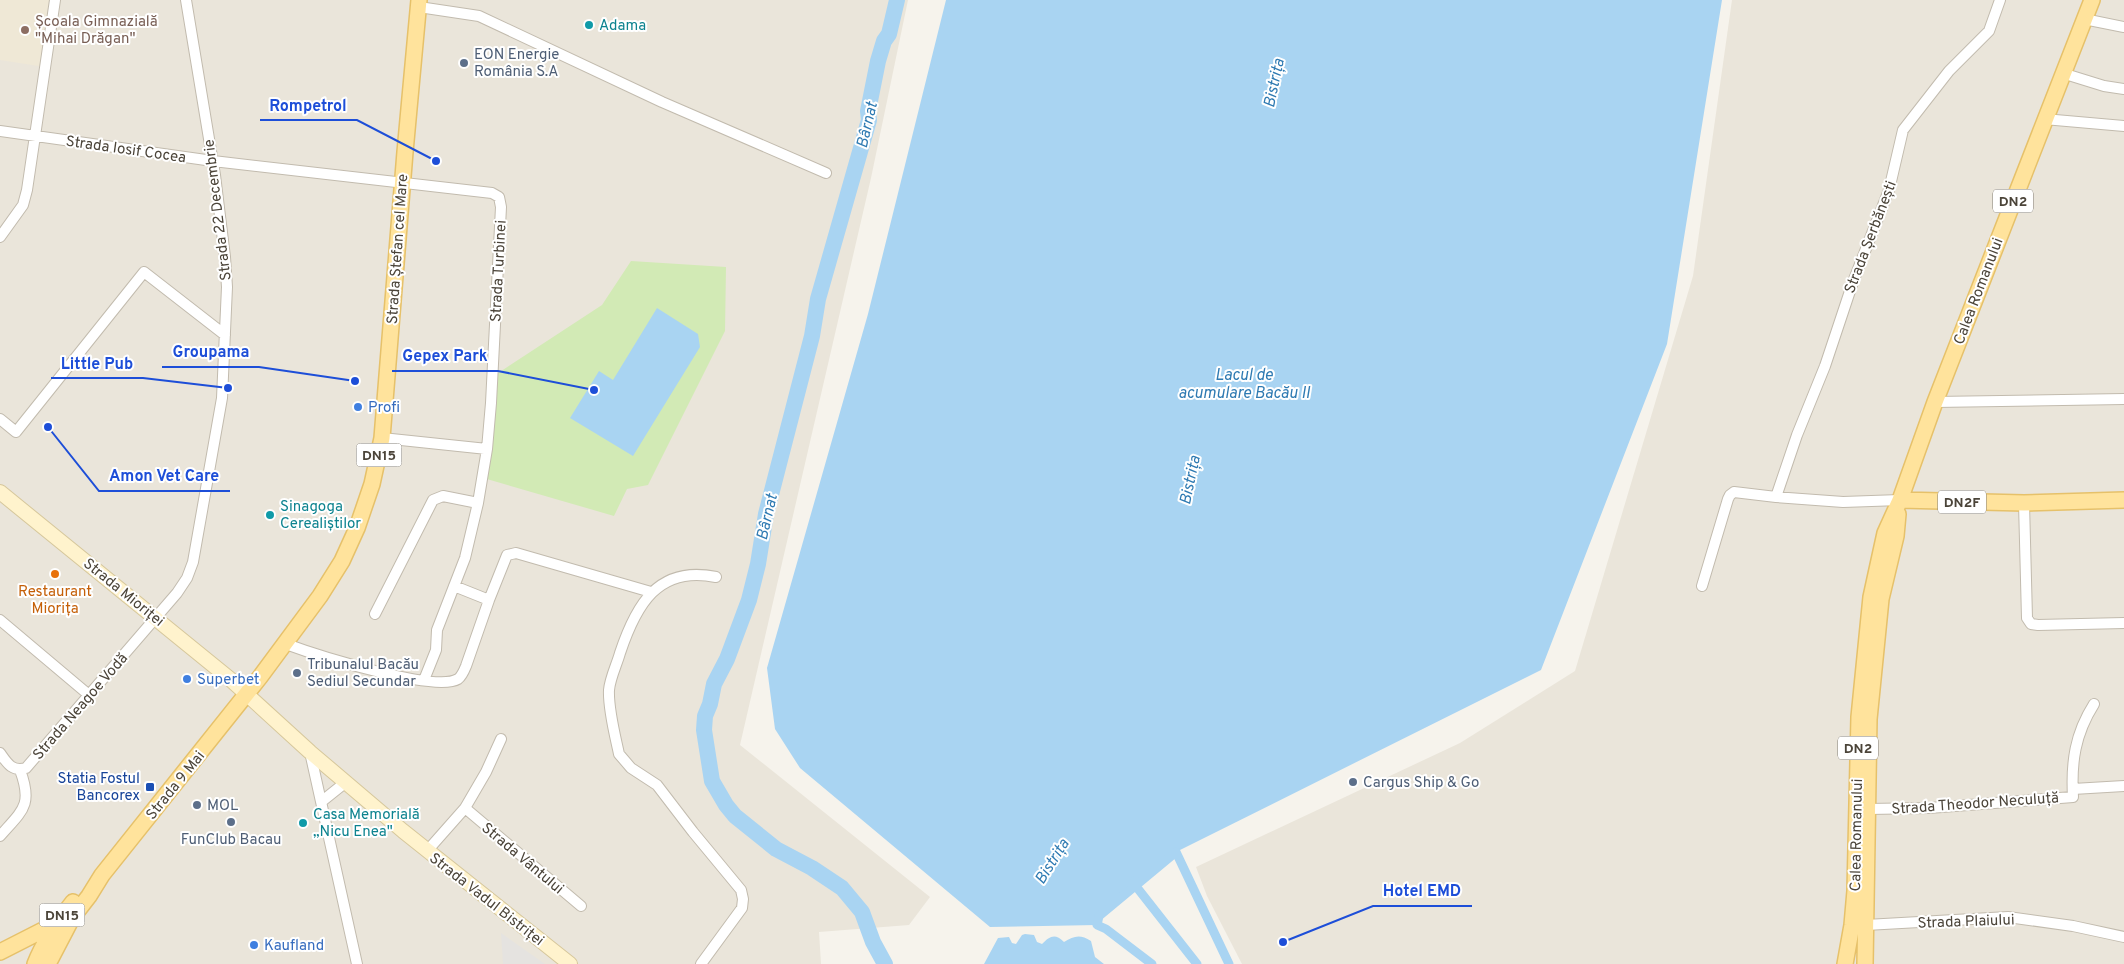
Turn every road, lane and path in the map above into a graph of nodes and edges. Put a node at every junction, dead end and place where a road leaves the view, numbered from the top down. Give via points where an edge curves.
1 (55, 0) edge
2 (186, 0) edge
3 (2000, 0) edge
4 (2092, 0) edge
5 (419, 4) edge
6 (2084, 18) junction
7 (2124, 27) edge
8 (2062, 74) junction
9 (2124, 89) edge
10 (2044, 119) junction
11 (2124, 126) edge
12 (0, 130) edge
13 (35, 136) junction
14 (213, 161) junction
15 (826, 172) dead end
16 (402, 181) junction
17 (0, 237) edge
18 (226, 335) junction
19 (2124, 399) edge
20 (1935, 402) junction
21 (0, 419) edge
22 (382, 438) junction
23 (487, 449) junction
24 (0, 492) edge
25 (1776, 498) junction
26 (1900, 500) junction
27 (2124, 500) edge
28 (478, 503) junction
29 (2024, 503) junction
30 (716, 577) dead end
31 (454, 586) junction
32 (1702, 586) dead end
33 (651, 592) junction
34 (489, 600) junction
35 (375, 614) dead end
36 (156, 617) junction
37 (0, 620) edge
38 (2124, 623) edge
39 (286, 644) junction
40 (424, 680) junction
41 (247, 693) junction
42 (89, 695) junction
43 (2094, 704) dead end
44 (500, 739) dead end
45 (310, 752) junction
46 (0, 753) edge
47 (20, 770) junction
48 (346, 782) junction
49 (2124, 786) edge
50 (2073, 789) junction
51 (321, 802) junction
52 (465, 808) junction
53 (1868, 809) junction
54 (0, 836) edge
55 (428, 851) junction
56 (102, 875) junction
57 (582, 906) dead end
58 (56, 923) junction
59 (1859, 925) junction
60 (2124, 937) edge
61 (0, 952) edge
62 (35, 964) edge
63 (48, 964) edge
64 (357, 964) edge
65 (570, 964) edge
66 (701, 964) edge
67 (1845, 964) edge
68 (1865, 964) edge

1 - 13 street
2 - 14 street, Strada 22 Decembrie
3 - 25 street, Strada Șerbănești via 1989,31 1949,72 1903,130 1889,190 1796,436
4 - 6 main road, Calea Romanului / DN2
5 - 15 street, Strada Ștefan cel Mare via 479,16 662,102
5 - 16 main road, Strada Ștefan cel Mare / DN15
6 - 7 street
6 - 8 main road, Calea Romanului / DN2
8 - 9 street
8 - 10 main road, Calea Romanului / DN2
10 - 11 street
10 - 20 main road, Calea Romanului / DN2
12 - 13 street, Strada Iosif Cocea
13 - 14 street, Strada Iosif Cocea
13 - 17 street via 23,205
14 - 16 street, Strada Iosif Cocea
14 - 18 street, Strada 22 Decembrie via 225,257
16 - 22 main road, Strada Ștefan cel Mare / DN15
16 - 23 street, Strada Turbinei via 492,193 499,197
18 - 21 street via 144,272 16,432
18 - 36 street, Strada 22 Decembrie via 222,398 193,562 177,593
19 - 20 street
20 - 26 main road, Calea Romanului / DN2
22 - 23 street
22 - 39 main road, Strada Ștefan cel Mare / DN15 via 370,491 350,544 320,596
23 - 28 street, Strada Turbinei
24 - 36 main road, Strada Mioriței
25 - 26 street via 1843,502
25 - 32 street via 1734,492 1730,495
26 - 29 main road, DN2F
26 - 53 main road, Calea Romanului / DN2 via 1896,536 1880,608 1869,719
26 - 59 main road, Calea Romanului / DN2 via 1885,533 1871,597 1859,717 1855,891
27 - 29 main road, DN2F
28 - 31 street, Strada Turbinei via 465,558
28 - 35 street via 443,496 434,500
29 - 38 street via 2028,621 2038,625
30 - 33 street via 684,575
31 - 34 street
31 - 40 street, Strada Turbinei via 437,630 436,650
33 - 34 street via 516,553 504,559
33 - 66 street via 634,618 609,689 613,725 623,761 657,784 741,890 743,899 739,914
34 - 40 street via 462,675 445,682
36 - 41 main road, Strada Mioriței
36 - 42 street, Strada Neagoe Vodă
37 - 42 street
39 - 40 street via 377,672
39 - 41 main road, Strada Ștefan cel Mare / DN15
41 - 45 main road, Strada Vadul Bistriței
41 - 56 main road, Strada 9 Mai / DN15
42 - 47 street, Strada Neagoe Vodă via 32,762
43 - 50 street, Strada Theodor Neculuță via 2076,738
44 - 52 street
45 - 48 main road, Strada Vadul Bistriței
45 - 51 street
46 - 47 street, Strada Neagoe Vodă via 9,766
47 - 54 street via 27,788 25,803
48 - 51 street
48 - 55 main road, Strada Vadul Bistriței
49 - 50 street, Strada Theodor Neculuță
50 - 53 street, Strada Theodor Neculuță via 2073,797 2044,800
51 - 64 street
52 - 55 street
52 - 57 street, Strada Vântului
53 - 59 main road, Calea Romanului / DN2
55 - 65 main road, Strada Vadul Bistriței
56 - 58 main road, Strada 9 Mai / DN15 via 82,891
56 - 63 main road, Strada 9 Mai / DN15 via 72,918
58 - 61 main road
58 - 62 main road, Strada 9 Mai / DN15
59 - 60 street, Strada Plaiului via 2008,917
59 - 67 main road, Calea Romanului / DN2
59 - 68 main road, Calea Romanului

